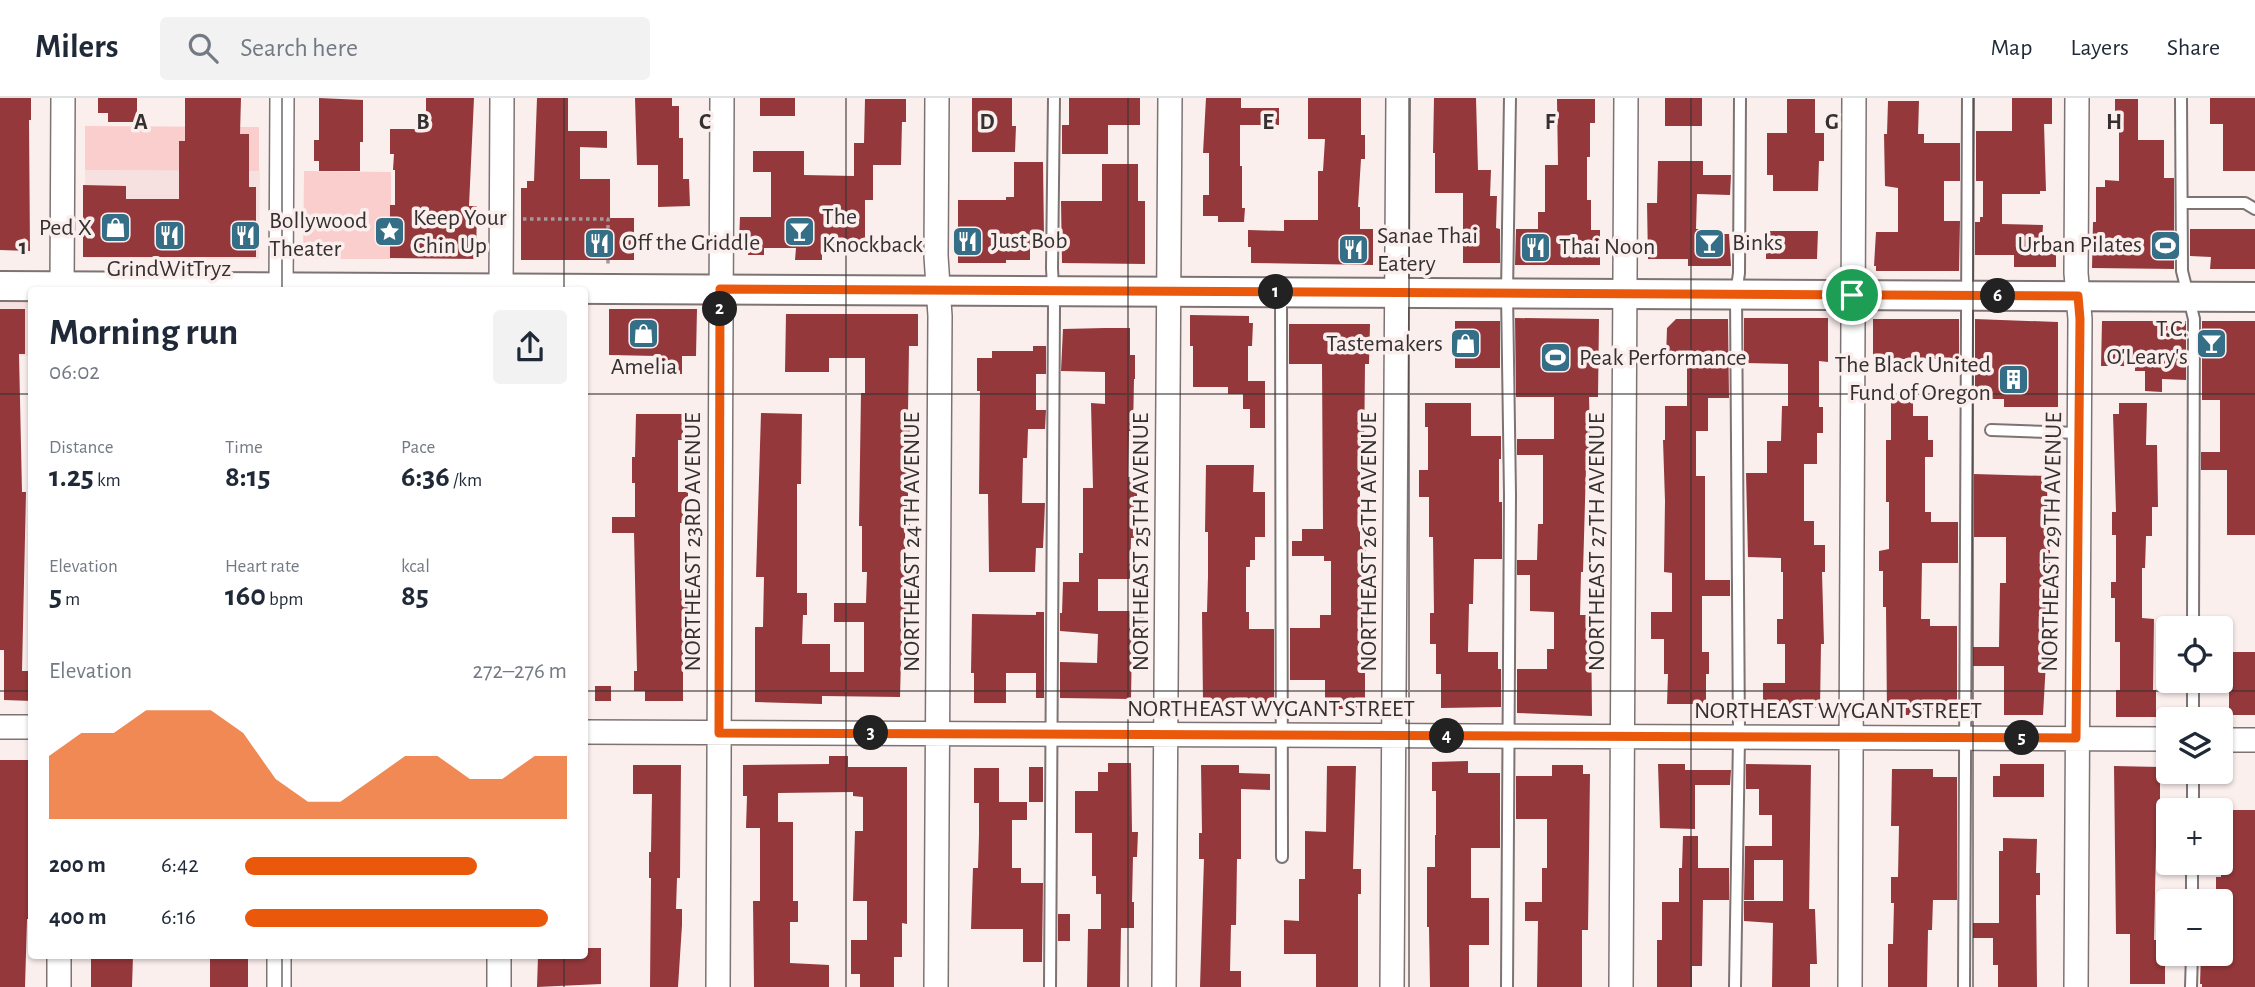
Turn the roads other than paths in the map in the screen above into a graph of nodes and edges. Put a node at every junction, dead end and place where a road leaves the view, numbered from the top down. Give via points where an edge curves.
1 (63, 98) edge
2 (282, 98) edge
3 (502, 98) edge
4 (722, 98) edge
5 (937, 98) edge
6 (1054, 98) edge
7 (1170, 98) edge
8 (1398, 98) edge
9 (1510, 98) edge
10 (1626, 98) edge
11 (1740, 98) edge
12 (1854, 98) edge
13 (1968, 98) edge
14 (2077, 98) edge
15 (2181, 98) edge
16 (2182, 204) junction
17 (2255, 209) edge
18 (0, 285) edge
19 (41, 287) edge
20 (62, 287) edge
21 (281, 287) edge
22 (501, 287) edge
23 (588, 288) edge
24 (720, 289) junction
25 (937, 290) junction
26 (1054, 290) junction
27 (1168, 291) junction
28 (1281, 292) junction
29 (1397, 292) junction
30 (1507, 293) junction
31 (1625, 294) junction
32 (1736, 294) junction
33 (1852, 295) junction
34 (1967, 296) junction
35 (2078, 296) junction
36 (2189, 297) junction
37 (2255, 297) edge
38 (1991, 430) dead end
39 (2079, 433) junction
40 (2193, 616) edge
41 (0, 727) edge
42 (28, 727) edge
43 (588, 732) edge
44 (719, 733) junction
45 (937, 733) junction
46 (1052, 734) junction
47 (1166, 735) junction
48 (1283, 735) junction
49 (1393, 736) junction
50 (1508, 736) junction
51 (1622, 736) junction
52 (1739, 737) junction
53 (1964, 737) junction
54 (1851, 738) junction
55 (2076, 738) junction
56 (2156, 739) edge
57 (2233, 740) edge
58 (2255, 740) edge
59 (1282, 857) dead end
60 (59, 959) edge
61 (279, 959) edge
62 (499, 959) edge
63 (2192, 966) edge
64 (58, 987) edge
65 (279, 987) edge
66 (499, 987) edge
67 (718, 987) edge
68 (936, 987) edge
69 (1051, 987) edge
70 (1164, 987) edge
71 (1392, 987) edge
72 (1507, 987) edge
73 (1620, 987) edge
74 (1735, 987) edge
75 (1850, 987) edge
76 (1964, 987) edge
77 (2076, 987) edge
78 (2191, 987) edge

1 - 20 street
2 - 21 street
3 - 22 street
4 - 24 street, NORTHEAST 23RD AVENUE
5 - 25 street, NORTHEAST 24TH AVENUE
6 - 26 lane
7 - 27 street, NORTHEAST 25TH AVENUE
8 - 29 street, NORTHEAST 26TH AVENUE
9 - 30 lane
10 - 31 street, NORTHEAST 27TH AVENUE
11 - 32 lane
12 - 33 street
13 - 34 lane
14 - 35 street, NORTHEAST 29TH AVENUE
15 - 16 lane
16 - 17 lane via 2245,203
16 - 36 lane via 2182,271
18 - 19 street
23 - 24 street
24 - 25 street
24 - 44 street, NORTHEAST 23RD AVENUE
25 - 26 street
25 - 45 street, NORTHEAST 24TH AVENUE
26 - 27 street
26 - 46 lane
27 - 28 street
27 - 47 street, NORTHEAST 25TH AVENUE
28 - 29 street
28 - 48 lane
29 - 30 street
29 - 49 street, NORTHEAST 26TH AVENUE
30 - 31 street
30 - 50 lane
31 - 32 street
31 - 51 street, NORTHEAST 27TH AVENUE
32 - 33 street
32 - 52 lane
33 - 34 street
33 - 54 street
34 - 35 street
34 - 53 lane
35 - 36 street
35 - 39 street, NORTHEAST 29TH AVENUE
36 - 37 street
36 - 40 lane via 2194,319
38 - 39 lane
39 - 55 street, NORTHEAST 29TH AVENUE
41 - 42 street
43 - 44 street, NORTHEAST WYGANT STREET
44 - 45 street, NORTHEAST WYGANT STREET
44 - 67 street, NORTHEAST 23RD AVENUE
45 - 46 street, NORTHEAST WYGANT STREET
45 - 68 street, NORTHEAST 24TH AVENUE
46 - 47 street, NORTHEAST WYGANT STREET
46 - 69 lane
47 - 48 street, NORTHEAST WYGANT STREET
47 - 70 street, NORTHEAST 25TH AVENUE
48 - 49 street, NORTHEAST WYGANT STREET
48 - 59 lane
49 - 50 street, NORTHEAST WYGANT STREET
49 - 71 street, NORTHEAST 26TH AVENUE
50 - 51 street, NORTHEAST WYGANT STREET
50 - 72 lane
51 - 52 street, NORTHEAST WYGANT STREET
51 - 73 street, NORTHEAST 27TH AVENUE
52 - 54 street, NORTHEAST WYGANT STREET
52 - 74 lane
53 - 54 street, NORTHEAST WYGANT STREET
53 - 55 street, NORTHEAST WYGANT STREET
53 - 76 lane
54 - 75 street
55 - 56 street, NORTHEAST WYGANT STREET
55 - 77 street, NORTHEAST 29TH AVENUE
57 - 58 street
60 - 64 street
61 - 65 street
62 - 66 street
63 - 78 lane

